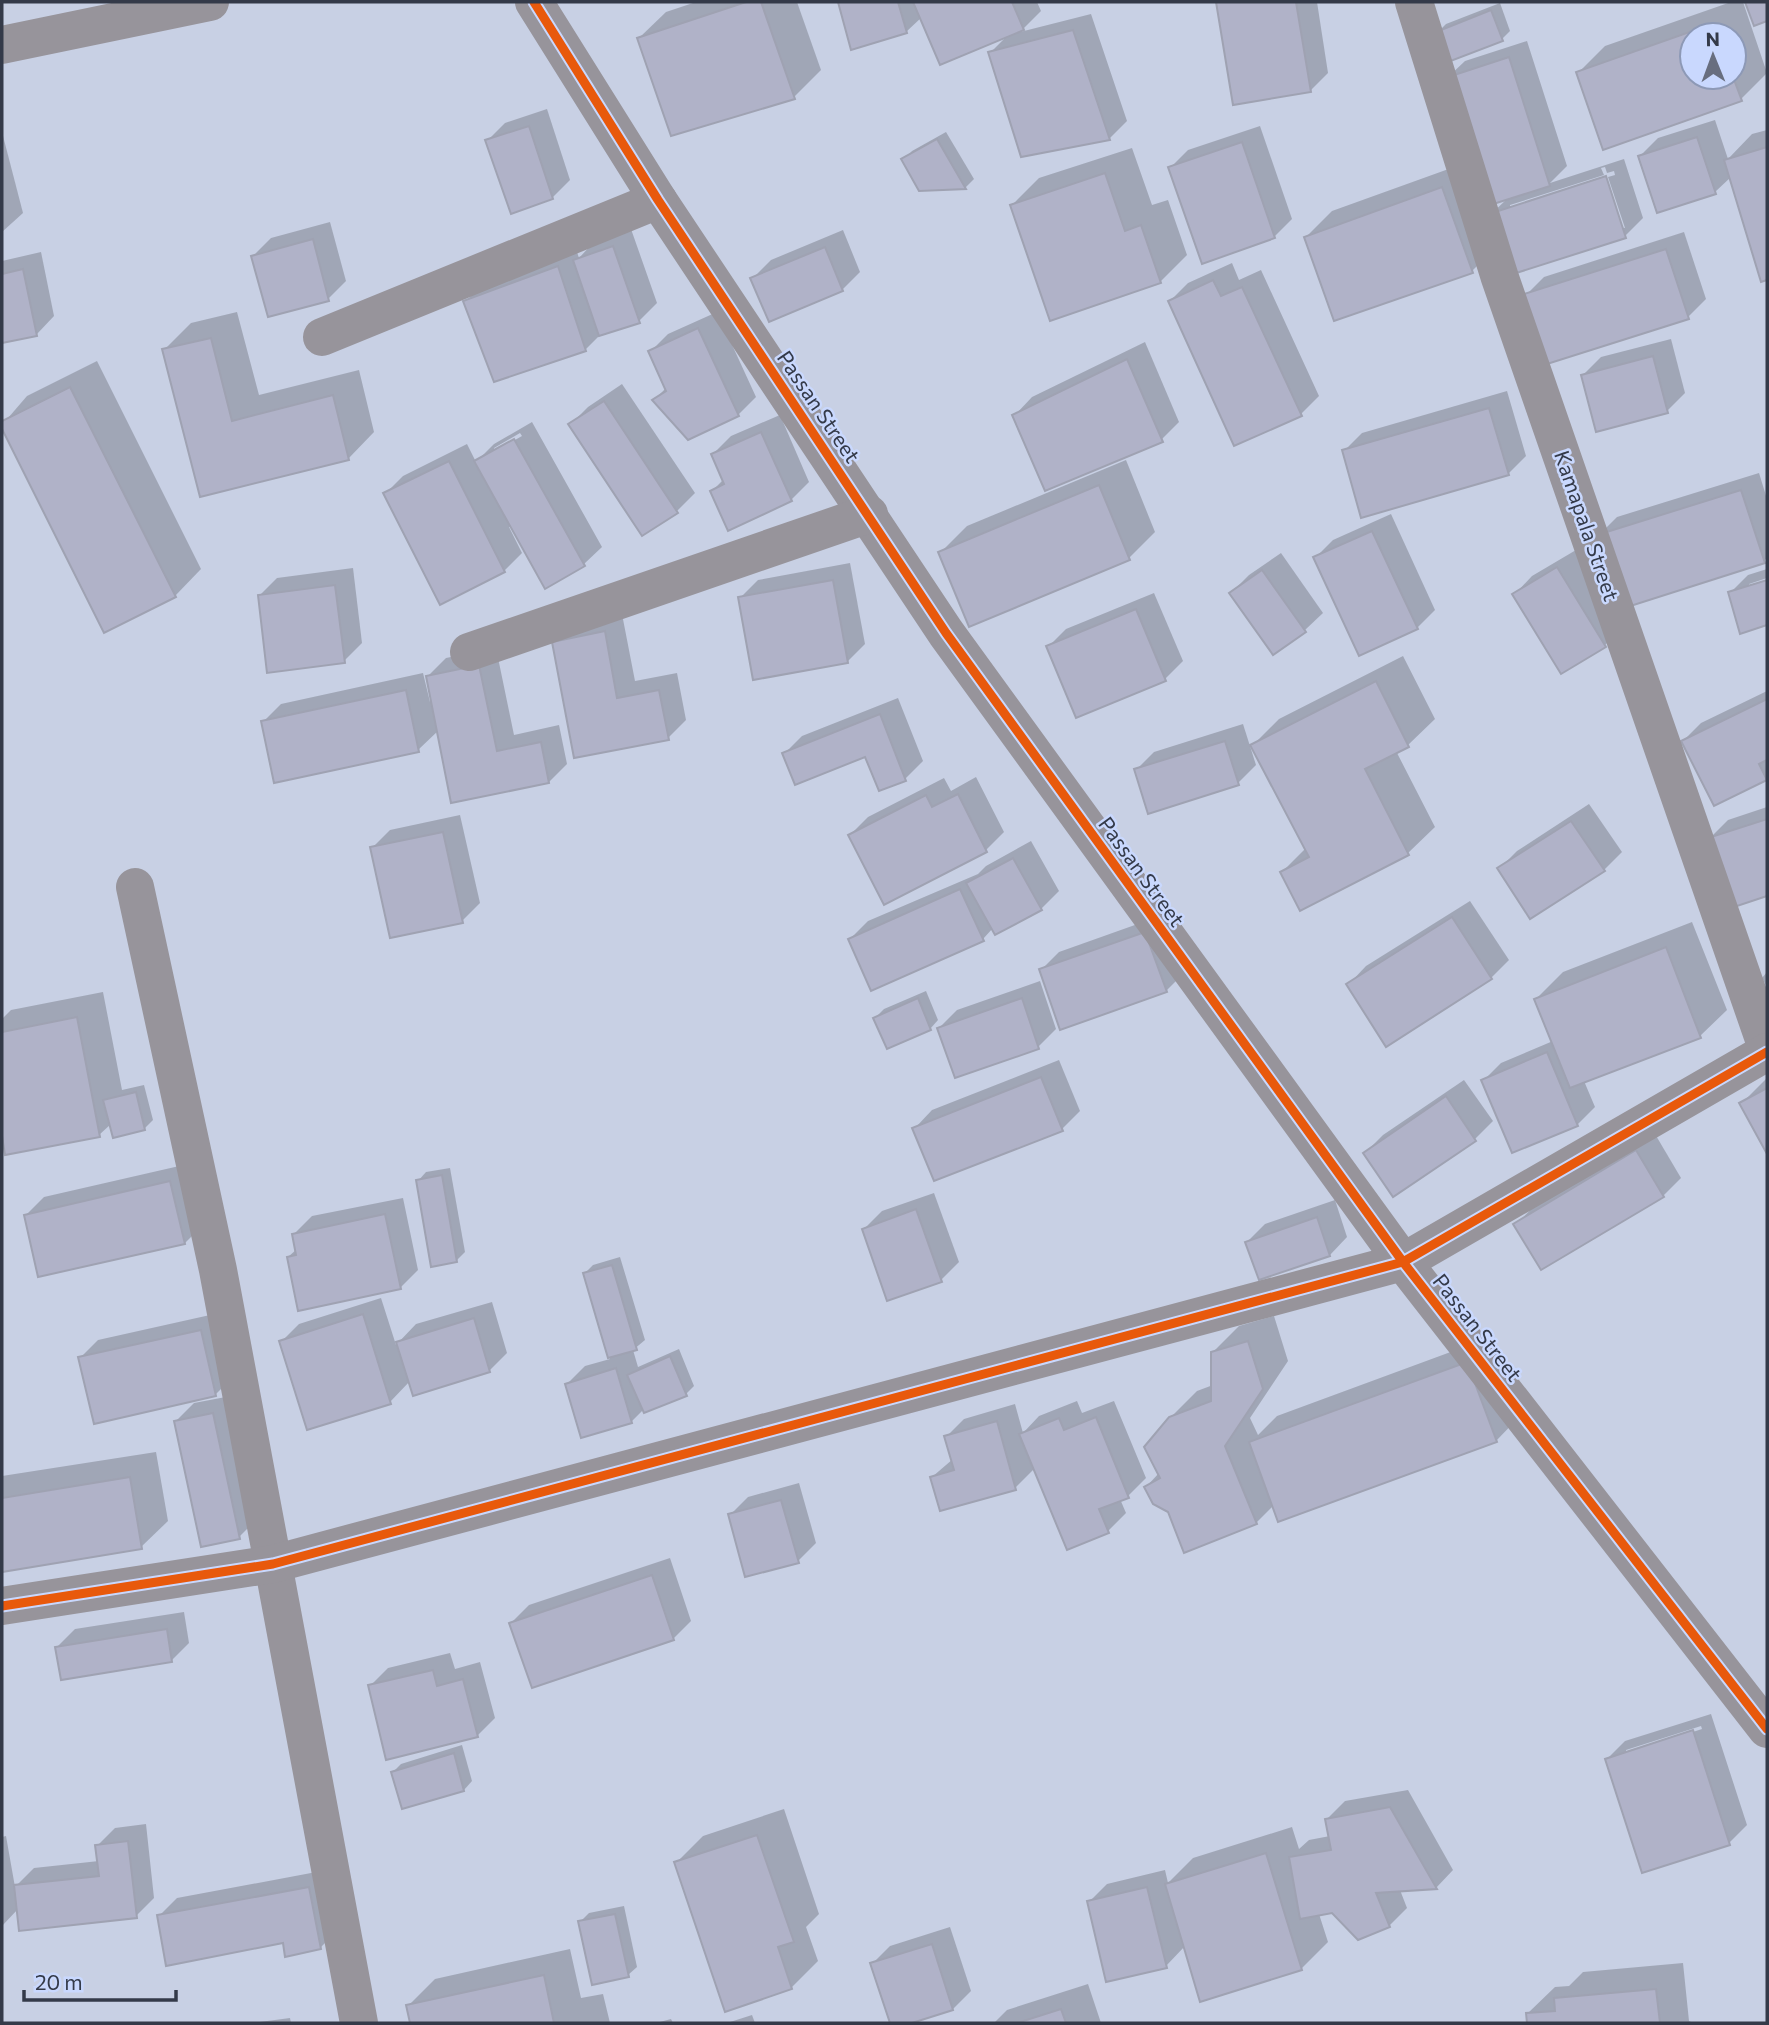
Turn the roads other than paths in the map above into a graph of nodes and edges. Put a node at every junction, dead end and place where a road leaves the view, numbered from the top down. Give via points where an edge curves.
1 (210, 2) edge
2 (534, 2) edge
3 (1414, 2) edge
4 (2, 45) edge
5 (658, 200) junction
6 (322, 337) dead end
7 (869, 514) junction
8 (469, 652) dead end
9 (135, 887) dead end
10 (1767, 1051) edge
11 (1403, 1262) junction
12 (273, 1564) junction
13 (2, 1606) edge
14 (1767, 1729) edge
15 (359, 2023) edge

1 - 4 street
2 - 5 street, Passan Street
3 - 10 street, Kamapala Street via 1500,278
5 - 6 street
5 - 7 street, Passan Street
7 - 8 street
7 - 11 street, Passan Street via 946,633
9 - 12 street via 218,1270
10 - 11 street
11 - 12 street
11 - 14 street, Passan Street
12 - 13 street
12 - 15 street

